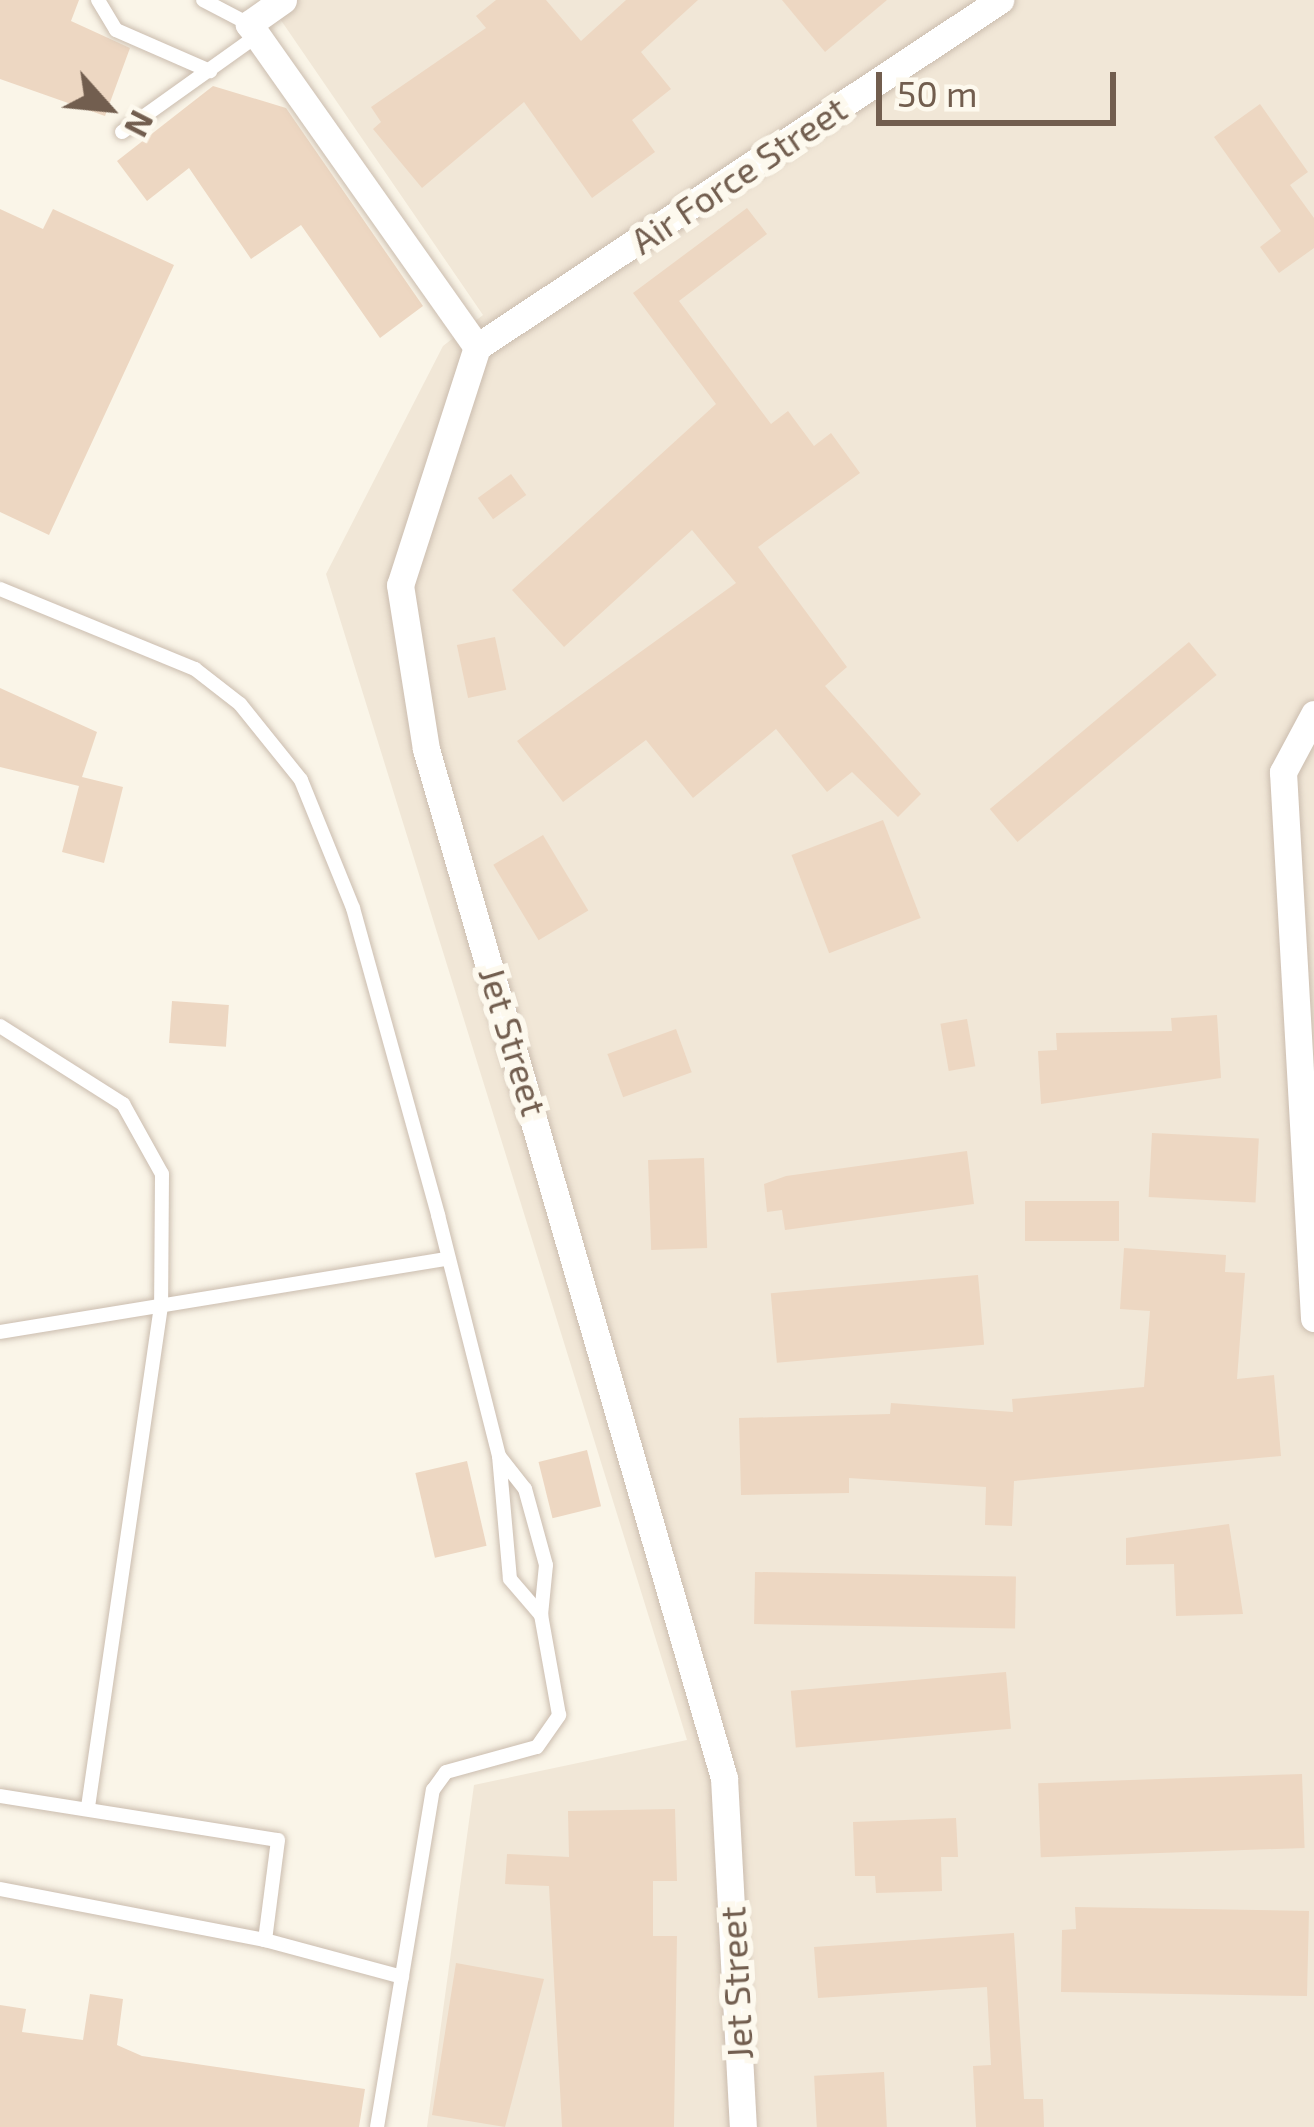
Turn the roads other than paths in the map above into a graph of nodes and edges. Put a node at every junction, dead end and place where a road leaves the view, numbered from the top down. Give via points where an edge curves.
1 (98, 0) edge
2 (202, 0) edge
3 (283, 0) edge
4 (1000, 0) edge
5 (253, 30) junction
6 (210, 71) junction
7 (122, 132) dead end
8 (477, 347) junction
9 (0, 589) edge
10 (1314, 715) edge
11 (0, 1026) edge
12 (447, 1259) junction
13 (161, 1306) junction
14 (1314, 1318) edge
15 (0, 1332) edge
16 (499, 1456) junction
17 (541, 1615) junction
18 (0, 1796) edge
19 (88, 1807) junction
20 (0, 1889) edge
21 (265, 1940) junction
22 (402, 1977) junction
23 (377, 2127) edge
24 (743, 2127) edge

1 - 6 lane via 116,30
2 - 5 lane
3 - 5 street
4 - 8 street, Air Force Street
5 - 6 lane
5 - 8 street
6 - 7 lane
8 - 24 street, Jet Street via 400,585 426,749 724,1778
9 - 12 lane via 195,669 240,704 301,780 353,908
10 - 14 street via 1283,772
11 - 13 lane via 124,1104 148,1134 162,1174
12 - 13 lane
12 - 16 lane
13 - 15 lane
13 - 19 lane
16 - 17 lane via 525,1490 546,1565
16 - 17 lane via 509,1579
17 - 22 lane via 559,1715 537,1747 446,1772 433,1790
18 - 19 lane
19 - 21 lane via 278,1840
20 - 21 lane
21 - 22 lane
22 - 23 lane

